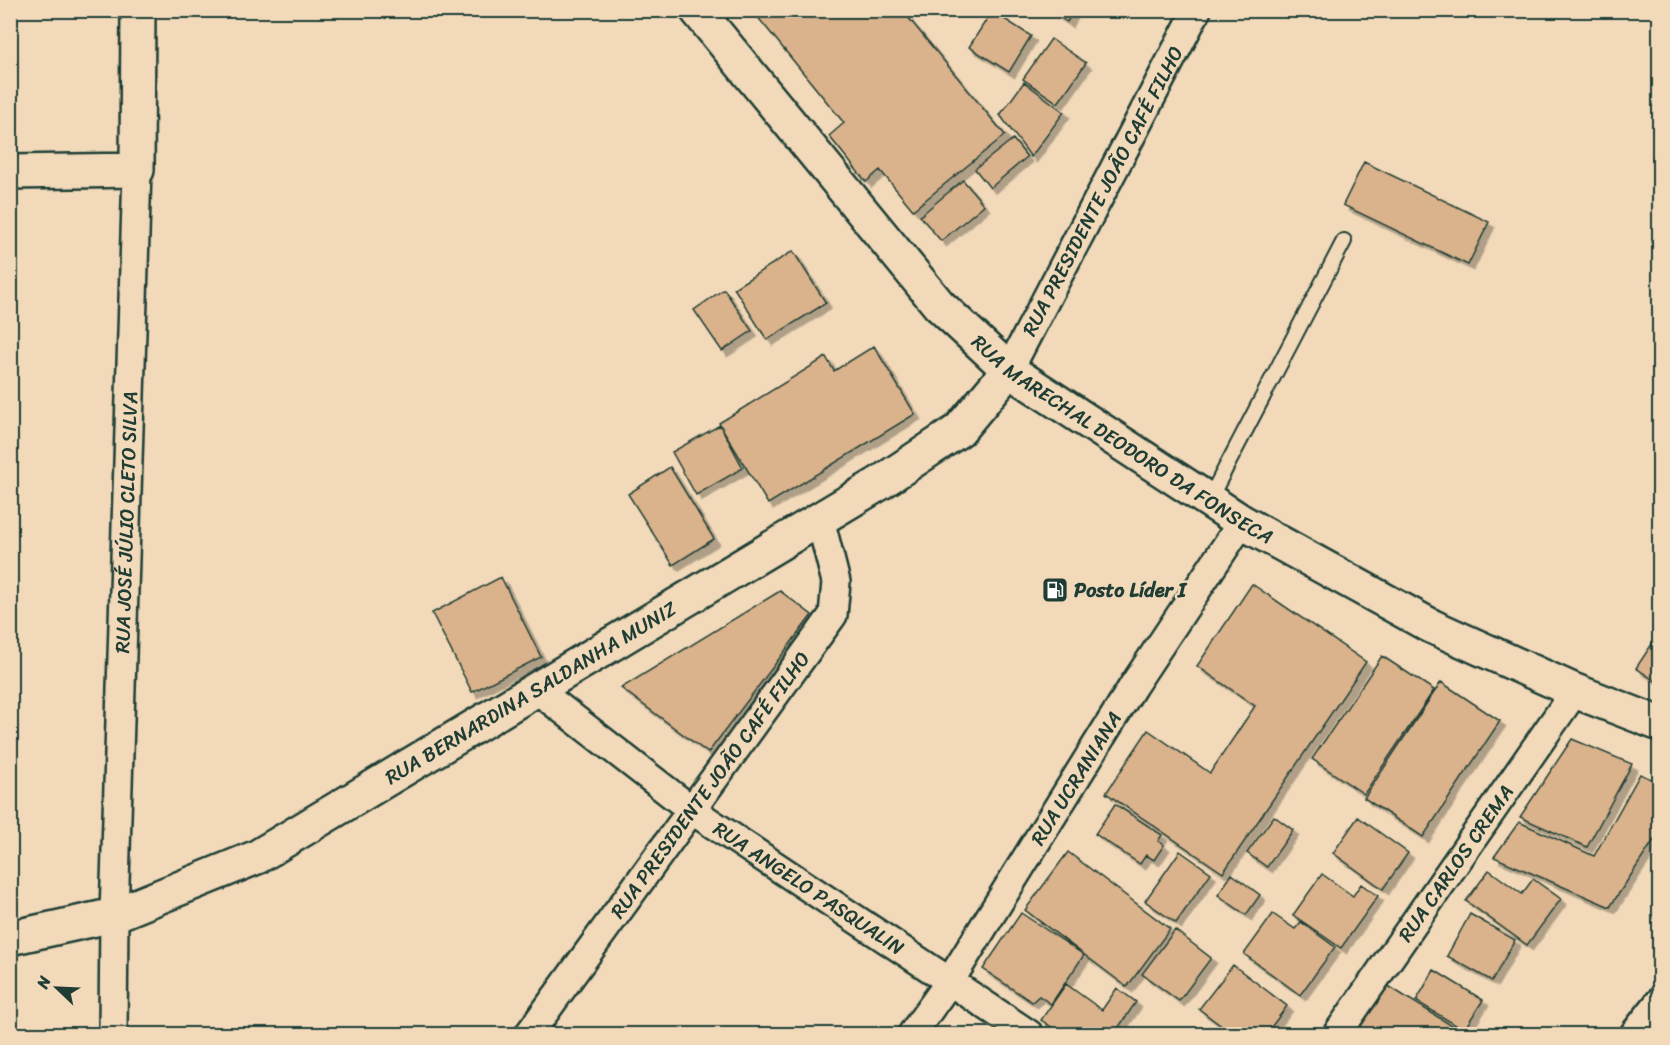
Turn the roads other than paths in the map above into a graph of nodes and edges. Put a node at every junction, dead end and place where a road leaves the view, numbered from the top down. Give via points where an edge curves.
1 (138, 10) edge
2 (697, 10) edge
3 (1197, 10) edge
4 (137, 170) junction
5 (10, 172) edge
6 (1344, 241) dead end
7 (1009, 370) junction
8 (1209, 500) junction
9 (820, 519) junction
10 (1242, 522) junction
11 (536, 689) junction
12 (1575, 691) junction
13 (1659, 724) edge
14 (693, 811) junction
15 (114, 915) junction
16 (10, 938) edge
17 (950, 981) junction
18 (1659, 1001) edge
19 (113, 1035) edge
20 (529, 1035) edge
21 (912, 1035) edge
22 (1029, 1035) edge
23 (1337, 1035) edge
24 (1634, 1035) edge

1 - 4 main road, RUA JOSÉ JÚLIO CLETO SILVA
2 - 7 main road, RUA MARECHAL DEODORO DA FONSECA via 939,305
3 - 7 street, RUA PRESIDENTE JOÃO CAFÉ FILHO
4 - 5 main road
4 - 15 street, RUA JOSÉ JÚLIO CLETO SILVA
6 - 8 lane
7 - 8 main road, RUA MARECHAL DEODORO DA FONSECA
7 - 9 main road, RUA BERNARDINA SALDANHA MUNIZ via 959,430
8 - 10 main road, RUA MARECHAL DEODORO DA FONSECA
9 - 11 main road, RUA BERNARDINA SALDANHA MUNIZ
9 - 14 street, RUA PRESIDENTE JOÃO CAFÉ FILHO via 836,582 833,615
10 - 12 main road, RUA MARECHAL DEODORO DA FONSECA via 1431,626
10 - 17 street, RUA UCRANIANA via 1133,686
11 - 14 street, RUA ANGELO PASQUALIN
11 - 15 main road, RUA BERNARDINA SALDANHA MUNIZ via 257,856
12 - 13 main road, RUA MARECHAL DEODORO DA FONSECA
12 - 23 street, RUA CARLOS CREMA
14 - 17 street, RUA ANGELO PASQUALIN
14 - 20 street, RUA PRESIDENTE JOÃO CAFÉ FILHO
15 - 16 main road, RUA BERNARDINA SALDANHA MUNIZ
15 - 19 street, RUA JOSÉ JÚLIO CLETO SILVA
17 - 21 street, RUA UCRANIANA
17 - 22 street, RUA ANGELO PASQUALIN
18 - 24 street

